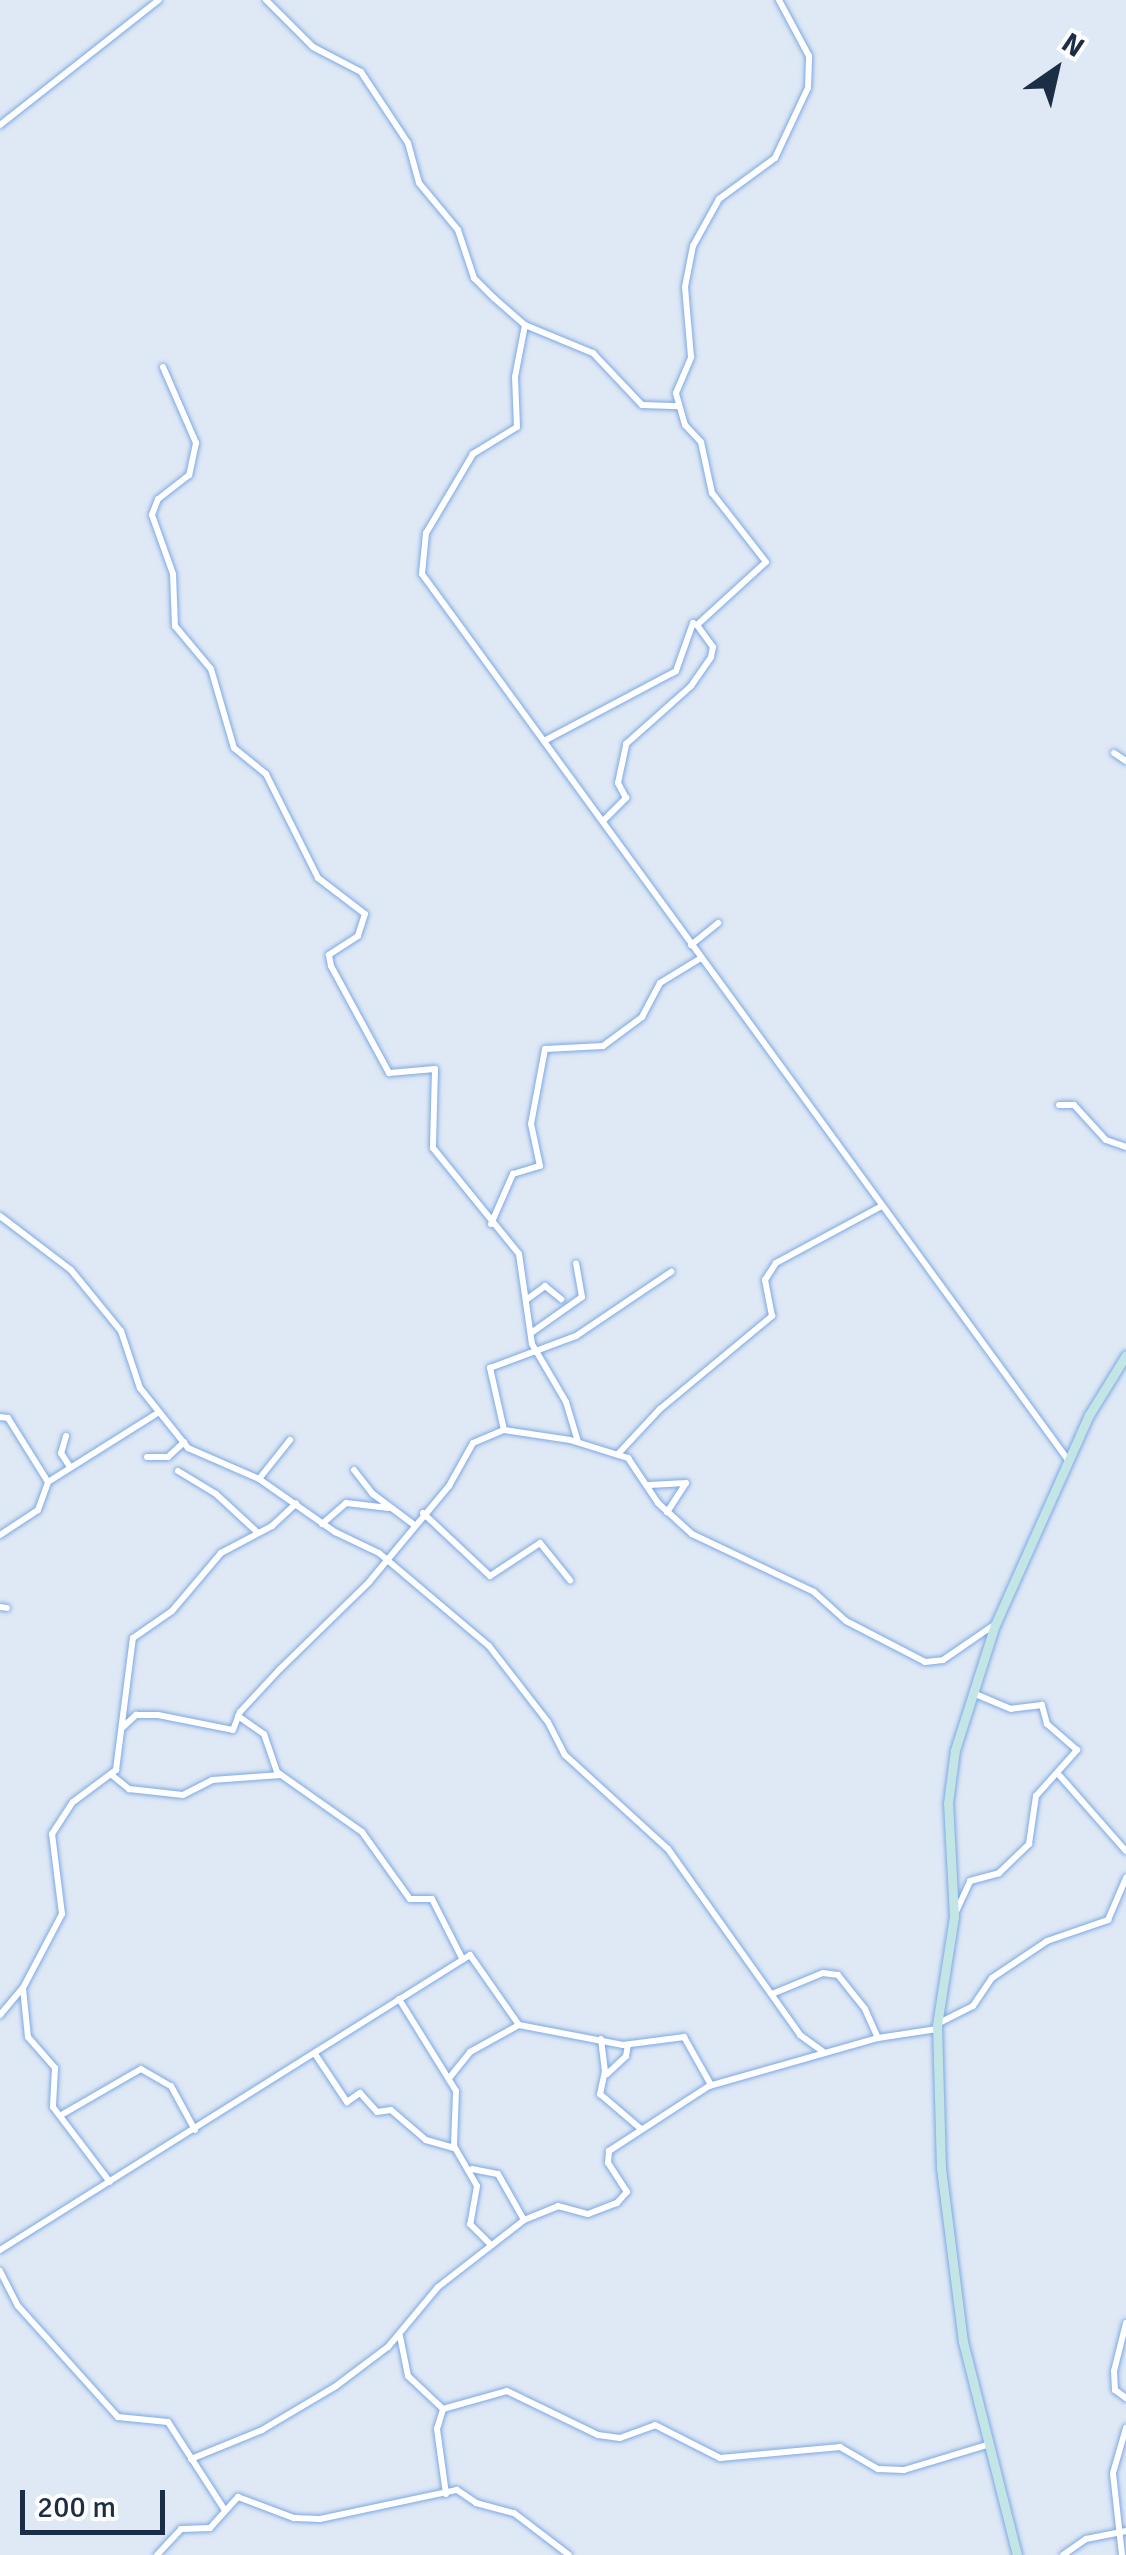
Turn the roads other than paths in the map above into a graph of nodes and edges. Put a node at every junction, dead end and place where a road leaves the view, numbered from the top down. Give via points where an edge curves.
1 (159, 0) edge
2 (266, 0) edge
3 (779, 0) edge
4 (0, 125) edge
5 (525, 325) junction
6 (163, 367) dead end
7 (679, 406) junction
8 (693, 622) dead end
9 (544, 741) junction
10 (1114, 753) dead end
11 (1126, 761) edge
12 (602, 822) junction
13 (718, 923) dead end
14 (691, 945) junction
15 (701, 958) junction
16 (1059, 1106) dead end
17 (1126, 1147) edge
18 (882, 1206) junction
19 (0, 1216) edge
20 (490, 1224) junction
21 (576, 1264) dead end
22 (671, 1272) dead end
23 (561, 1299) dead end
24 (526, 1300) junction
25 (530, 1334) junction
26 (533, 1347) junction
27 (1126, 1355) edge
28 (1121, 1371) edge
29 (159, 1412) junction
30 (0, 1417) edge
31 (504, 1430) junction
32 (66, 1436) dead end
33 (290, 1440) dead end
34 (184, 1442) junction
35 (578, 1442) junction
36 (618, 1454) junction
37 (146, 1457) dead end
38 (1068, 1460) junction
39 (70, 1467) junction
40 (354, 1470) dead end
41 (178, 1471) dead end
42 (260, 1480) junction
43 (48, 1482) junction
44 (648, 1484) junction
45 (296, 1504) junction
46 (389, 1508) junction
47 (667, 1512) junction
48 (423, 1513) junction
49 (322, 1524) junction
50 (414, 1524) junction
51 (257, 1532) junction
52 (0, 1535) edge
53 (387, 1559) junction
54 (570, 1580) dead end
55 (995, 1625) junction
56 (972, 1693) junction
57 (238, 1716) junction
58 (124, 1727) junction
59 (281, 1775) junction
60 (113, 1776) junction
61 (1060, 1776) junction
62 (1126, 1851) edge
63 (1126, 1878) edge
64 (954, 1916) junction
65 (463, 1960) junction
66 (23, 1988) junction
67 (772, 1994) junction
68 (399, 1999) junction
69 (0, 2016) edge
70 (518, 2026) junction
71 (937, 2026) junction
72 (878, 2038) junction
73 (600, 2040) junction
74 (628, 2044) junction
75 (822, 2052) junction
76 (315, 2054) junction
77 (605, 2076) junction
78 (450, 2077) junction
79 (712, 2086) junction
80 (63, 2114) junction
81 (640, 2129) junction
82 (195, 2130) junction
83 (455, 2149) junction
84 (472, 2168) junction
85 (110, 2182) junction
86 (524, 2220) junction
87 (491, 2245) junction
88 (0, 2250) edge
89 (0, 2271) edge
90 (1126, 2322) edge
91 (400, 2334) junction
92 (1126, 2398) edge
93 (443, 2408) junction
94 (1126, 2428) edge
95 (988, 2445) junction
96 (191, 2459) junction
97 (446, 2494) junction
98 (224, 2509) junction
99 (1120, 2530) edge
100 (156, 2555) edge
101 (568, 2555) edge
102 (1017, 2555) edge
103 (1063, 2555) edge
104 (1122, 2555) edge

1 - 4 street
2 - 5 street via 313,47 361,72 408,143 419,183 458,230 474,278
3 - 7 street via 807,50 808,88 774,158 719,198 692,246 685,296 692,351 677,389
5 - 7 street via 584,347 642,406
5 - 9 street via 514,377 517,427 473,454 426,533 421,572
6 - 20 street via 196,442 189,475 158,499 152,515 173,574 175,626 211,669 234,748 266,774 318,878 365,914 358,936 330,956 331,966 390,1073 435,1069 433,1148
7 - 12 street via 701,442 712,494 766,562 698,624 714,648 711,657 690,686 623,748 618,783 626,798
8 - 9 street via 676,671
9 - 12 street
10 - 11 street
12 - 14 street
13 - 14 street
14 - 15 street
15 - 18 street
15 - 20 street via 660,983 642,1017 603,1046 546,1049 532,1124 540,1166 513,1174
16 - 17 street via 1074,1105 1106,1140
18 - 36 street via 776,1263 766,1277 772,1315 660,1409
18 - 38 street
19 - 29 street via 71,1270 121,1331 140,1388
20 - 24 street via 518,1254
21 - 25 street via 581,1298
22 - 26 street via 576,1336
23 - 24 street via 545,1286
24 - 25 street
25 - 26 street
26 - 31 street via 488,1371
26 - 35 street via 566,1402
27 - 28 street
28 - 38 street
29 - 34 street
29 - 39 street
30 - 43 street via 8,1418
31 - 35 street
31 - 48 street via 473,1443 449,1486
32 - 39 street via 61,1453
33 - 42 street
34 - 37 street via 168,1457
34 - 42 street via 194,1453
35 - 36 street
36 - 44 street
38 - 55 street
39 - 43 street
40 - 46 street
41 - 51 street
42 - 45 street
43 - 52 street via 37,1511
44 - 47 street
44 - 47 street via 686,1483
45 - 49 street
45 - 51 street
46 - 49 street via 346,1502
46 - 50 street
47 - 55 street via 713,1547 814,1592 846,1621 925,1662 943,1660
48 - 50 street
48 - 54 street via 488,1574 540,1543
49 - 53 street
50 - 53 street
51 - 58 street via 220,1553 172,1611 133,1638
53 - 57 street
53 - 67 street via 497,1654 565,1755 674,1856
55 - 56 street
56 - 61 street via 1011,1709 1043,1706 1047,1724 1077,1746
56 - 64 street via 948,1803
57 - 58 street via 230,1731 160,1715 136,1715
57 - 59 street via 264,1734
58 - 60 street
59 - 60 street via 212,1780 182,1796 130,1789
59 - 65 street via 354,1824 410,1899 432,1900
60 - 66 street via 74,1802 52,1834 64,1901
61 - 62 street
61 - 64 street via 1036,1796 1029,1844 999,1873 970,1881
63 - 71 street via 1108,1920 1047,1941 992,1978 973,2006
64 - 71 street
65 - 68 street
65 - 70 street via 476,1957
66 - 69 street
66 - 80 street via 28,2037 55,2068 53,2107
67 - 72 street via 836,1974 866,2009
67 - 75 street via 800,2035
68 - 76 street
68 - 78 street
70 - 73 street
70 - 78 street via 470,2052
71 - 72 street
71 - 95 street via 941,2168 959,2322
72 - 75 street
73 - 74 street
73 - 77 street
74 - 77 street via 626,2056
74 - 79 street via 684,2037
75 - 79 street
76 - 82 street
76 - 83 street via 347,2102 360,2094 376,2112 391,2110 426,2140
77 - 81 street via 602,2099
78 - 83 street via 460,2105
79 - 81 street
80 - 82 street via 141,2069 170,2086
80 - 85 street
81 - 86 street via 620,2138 605,2156 626,2188 617,2203 582,2214 558,2206
82 - 85 street
83 - 84 street
84 - 86 street via 498,2174
84 - 87 street via 478,2194 470,2224
85 - 88 street
86 - 87 street
87 - 91 street via 438,2287
89 - 96 street via 18,2306 118,2418 164,2419
90 - 92 street via 1114,2371 1115,2390
91 - 93 street via 408,2376
91 - 96 street via 336,2386 262,2430
93 - 95 street via 514,2392 606,2438 655,2425 714,2457 840,2446 891,2470
93 - 97 street via 437,2429
94 - 99 street via 1113,2473
95 - 102 street
96 - 98 street
97 - 98 street via 320,2520 294,2518 242,2497
97 - 101 street via 460,2490 476,2503 514,2513
98 - 100 street via 208,2530 181,2529
99 - 103 street
99 - 104 street

